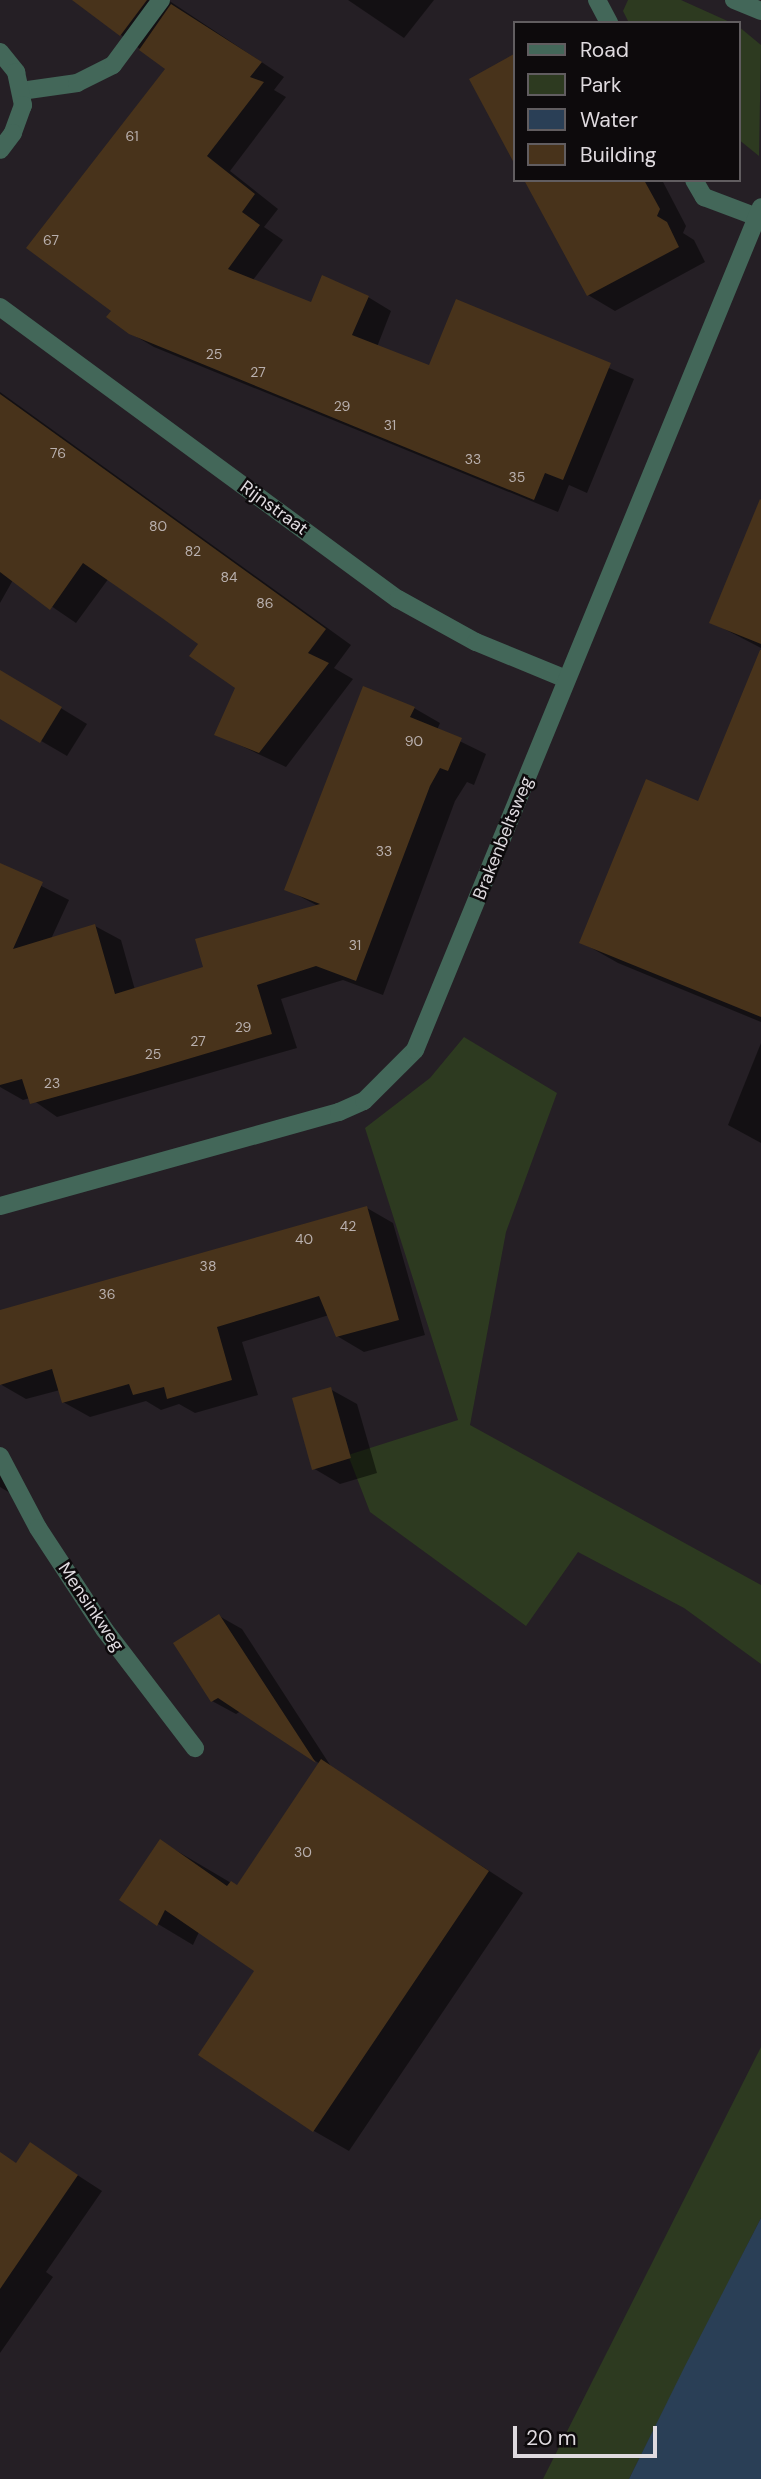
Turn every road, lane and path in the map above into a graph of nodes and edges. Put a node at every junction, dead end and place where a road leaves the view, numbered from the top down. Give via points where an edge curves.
1 (161, 0) edge
2 (597, 0) edge
3 (734, 0) edge
4 (761, 11) edge
5 (609, 21) edge
6 (0, 52) edge
7 (21, 91) junction
8 (0, 150) edge
9 (695, 182) edge
10 (759, 212) edge
11 (0, 307) edge
12 (566, 679) junction
13 (0, 1206) edge
14 (0, 1456) edge
15 (195, 1748) dead end

1 - 7 street via 113,65 77,83
2 - 5 street
3 - 4 street
6 - 7 street via 16,72
7 - 8 street via 20,118
9 - 10 street via 704,197
10 - 12 street, Brakenbeltsweg
11 - 12 street, Rijnstraat via 398,598 476,642
12 - 13 street, Brakenbeltsweg via 431,1020 415,1050 387,1082 364,1101 339,1111
14 - 15 street, Mensinkweg via 38,1528 104,1629

